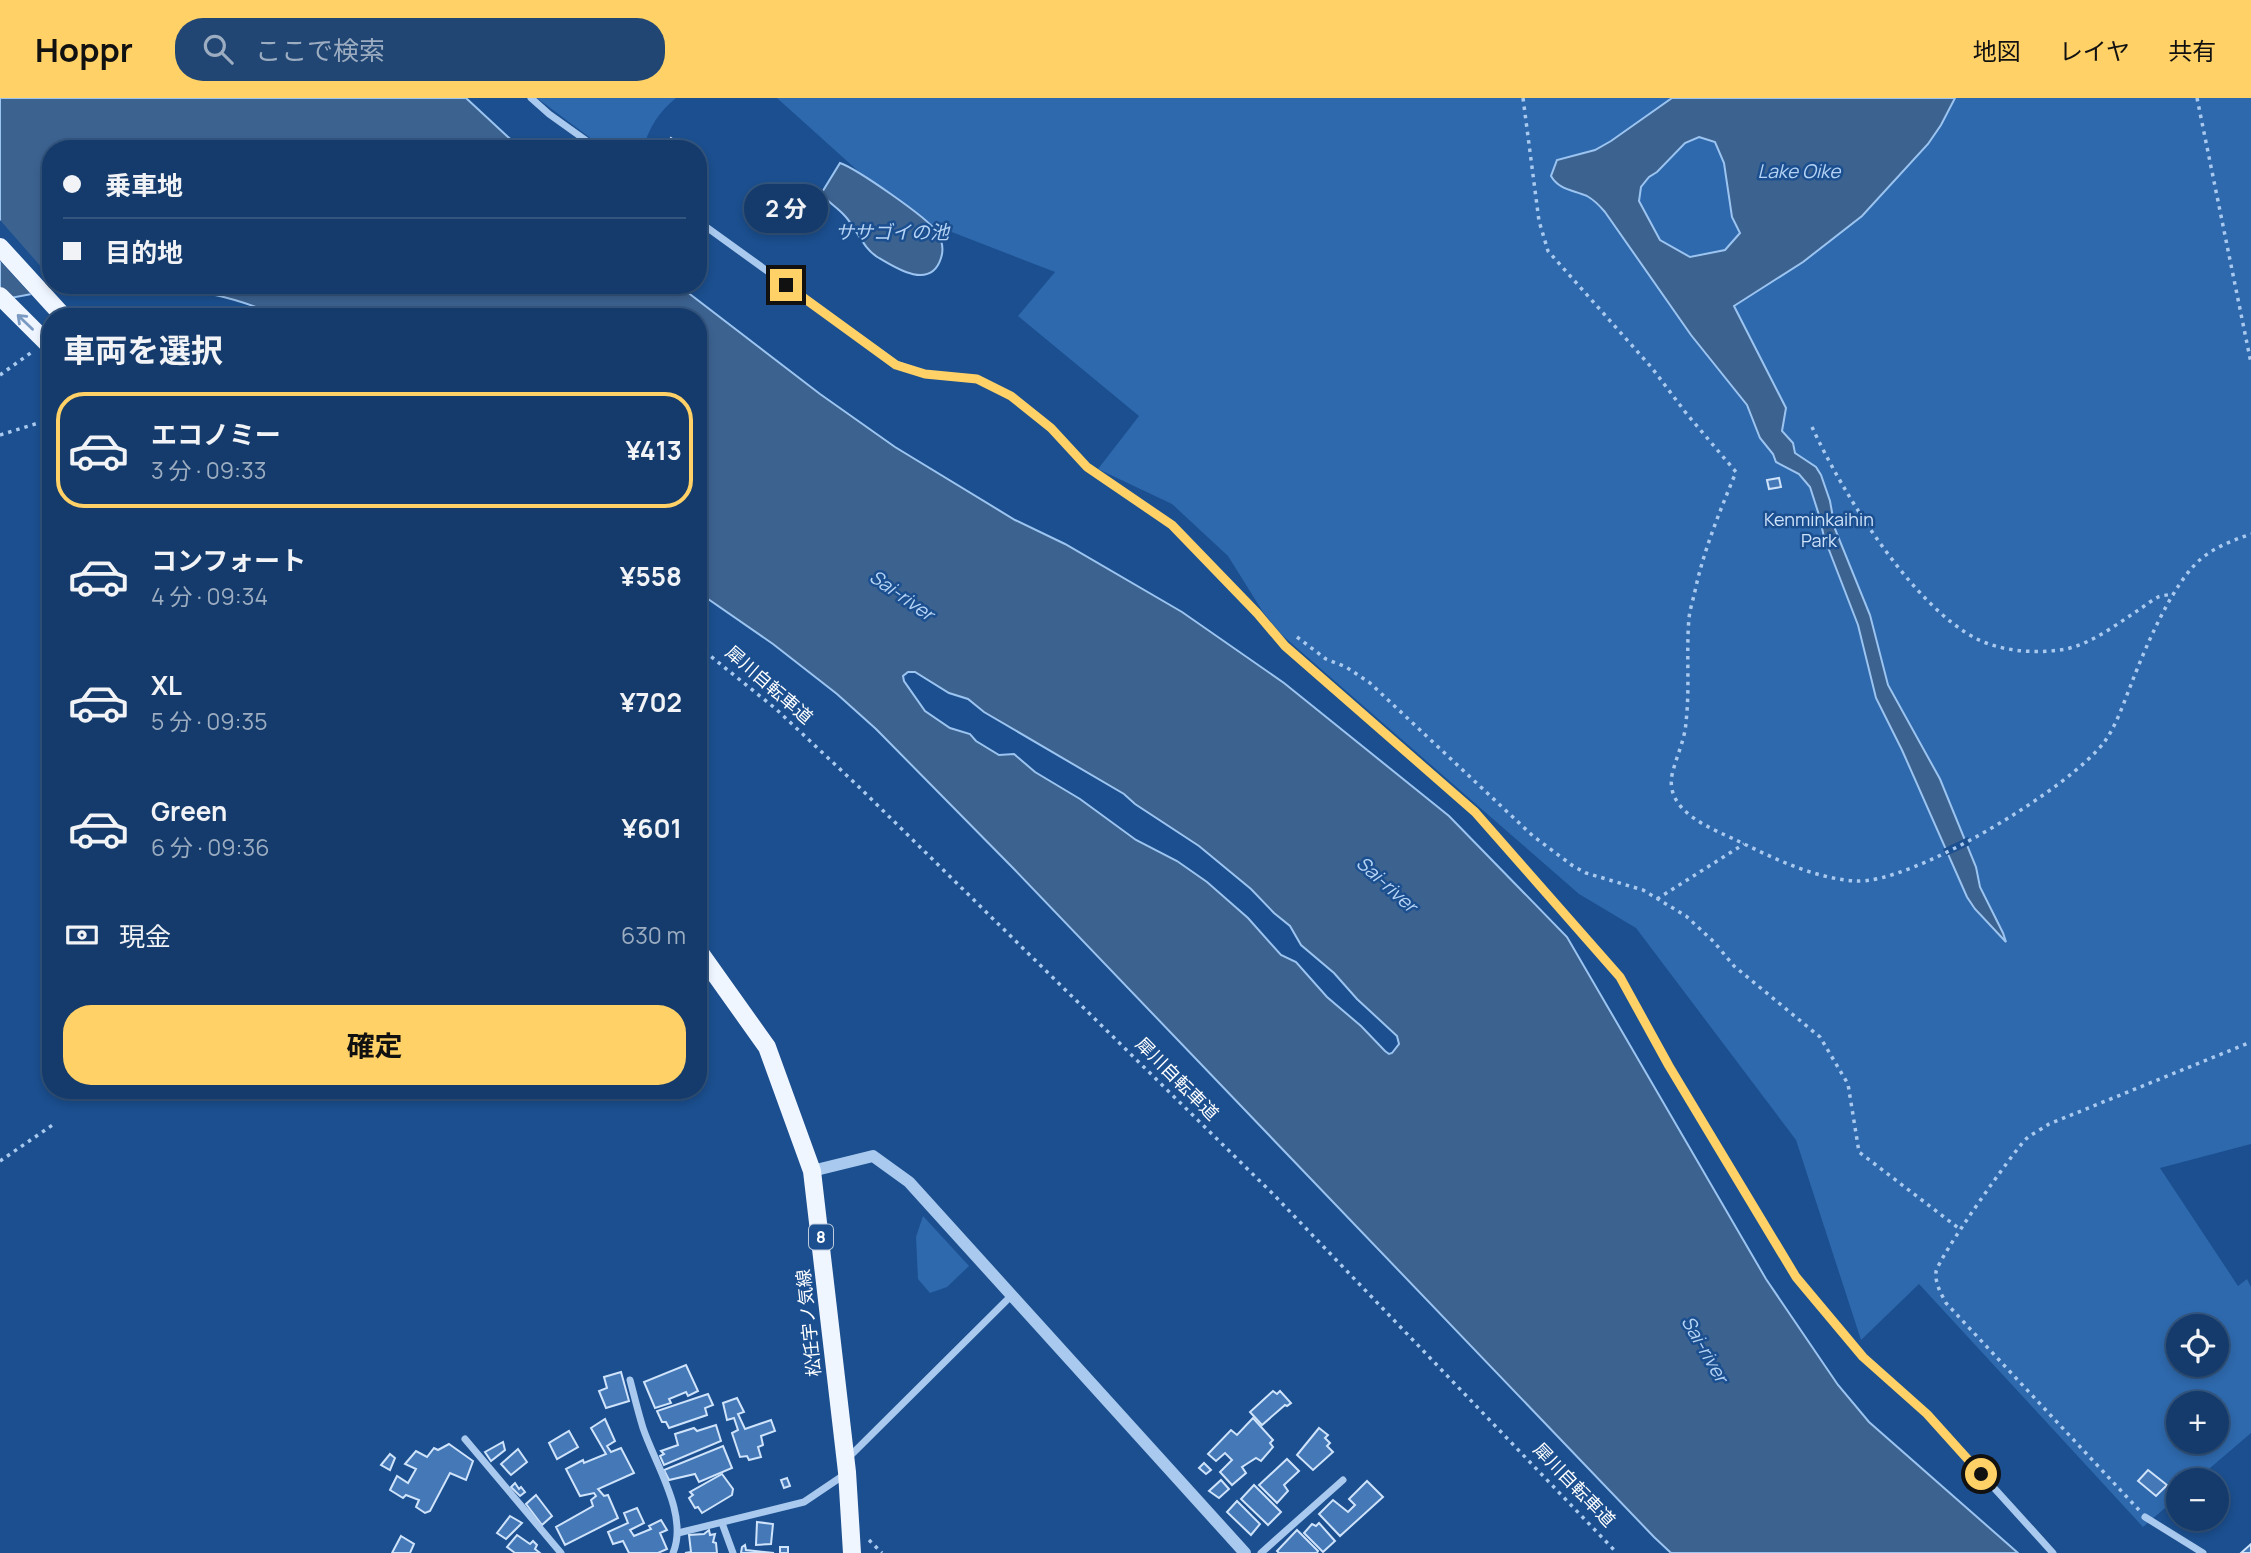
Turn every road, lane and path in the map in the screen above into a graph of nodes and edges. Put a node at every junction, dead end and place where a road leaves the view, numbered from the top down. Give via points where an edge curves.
1 (531, 98) edge
2 (1523, 98) edge
3 (2197, 98) edge
4 (585, 140) edge
5 (707, 227) edge
6 (0, 247) edge
7 (42, 293) edge
8 (43, 294) edge
9 (0, 296) edge
10 (56, 308) edge
11 (42, 342) edge
12 (42, 349) edge
13 (2251, 363) edge
14 (0, 375) edge
15 (42, 422) edge
16 (1812, 427) dead end
17 (0, 435) edge
18 (2251, 534) edge
19 (2174, 594) junction
20 (1265, 623) junction
21 (707, 653) edge
22 (1744, 844) junction
23 (1657, 899) junction
24 (707, 963) edge
25 (2251, 1042) edge
26 (54, 1124) dead end
27 (0, 1161) edge
28 (812, 1171) junction
29 (1961, 1230) junction
30 (1011, 1296) junction
31 (630, 1380) dead end
32 (465, 1439) dead end
33 (846, 1466) junction
34 (1343, 1480) dead end
35 (2145, 1517) joint
36 (722, 1523) junction
37 (678, 1533) junction
38 (561, 1553) edge
39 (673, 1553) edge
40 (733, 1553) edge
41 (852, 1553) edge
42 (1245, 1553) edge
43 (1261, 1553) edge
44 (1617, 1553) edge
45 (2053, 1553) edge
46 (2203, 1553) edge

1 - 4 street
2 - 22 path via 1539,221 1548,251 1736,472 1708,542 1689,616 1686,722 1671,778 1672,792 1685,811 1702,825
3 - 13 path
5 - 20 street via 896,365 925,374 977,379 1011,396 1051,428 1087,467 1172,525
6 - 7 main road
8 - 10 main road
11 -> 9 main road, bridge
12 - 14 path
15 - 17 path
16 - 19 path via 1853,502 1896,563 1946,618 1978,639 2036,653 2068,648 2099,636 2158,597
18 - 19 path via 2217,547 2200,560
19 - 22 path via 2104,742 2077,769 1973,840 1895,875 1856,881 1800,868
20 - 23 path via 1274,622 1326,659 1370,682 1533,836 1573,866
20 - 45 street via 1340,696 1475,812 1620,977 1796,1277 1863,1357 1927,1414
21 - 44 path, 犀川自転車道 via 776,709 859,787 1273,1195
22 - 23 path
23 - 29 path via 1686,916 1734,966 1820,1037 1848,1084 1858,1152
24 - 28 main road, 松任宇ノ気線 / 8 via 767,1047
25 - 29 path via 2049,1124 2027,1138
26 - 27 path
28 - 30 street via 873,1156 909,1182
28 - 33 main road, 松任宇ノ気線 / 8
29 - 35 path via 1936,1270 1946,1303
30 - 33 street
30 - 42 street
31 - 37 street via 643,1428 673,1503
32 - 38 street
33 - 36 street via 804,1502
33 - 41 main road, 松任宇ノ気線 / 8
34 - 43 street
35 - 46 street
36 - 37 street
36 - 40 street
37 - 39 street

